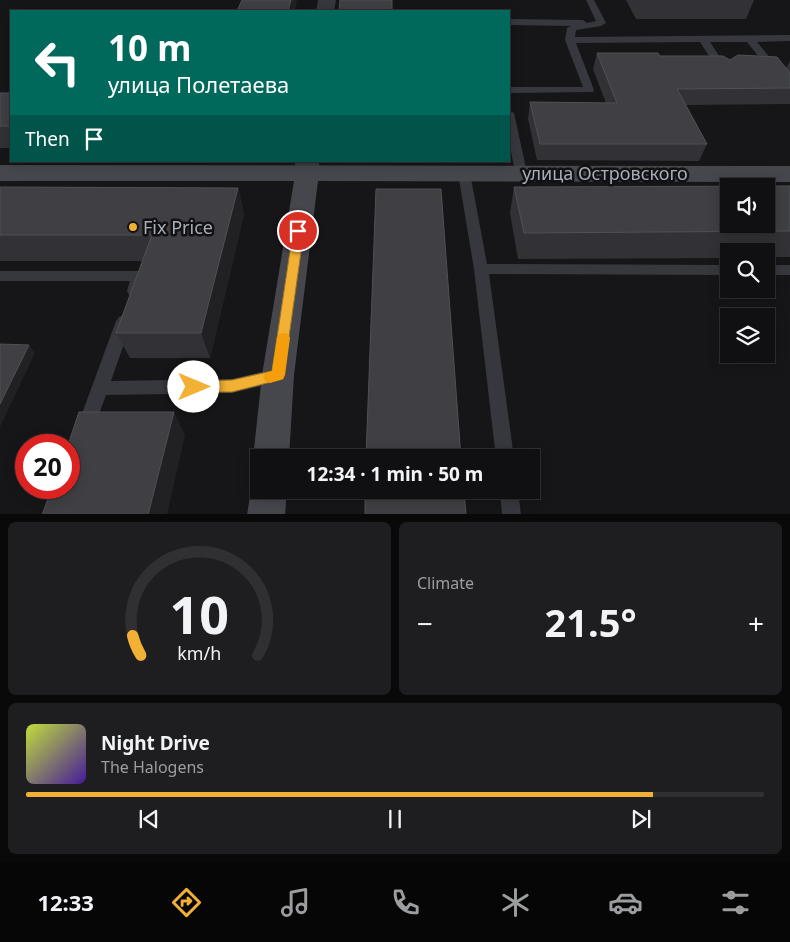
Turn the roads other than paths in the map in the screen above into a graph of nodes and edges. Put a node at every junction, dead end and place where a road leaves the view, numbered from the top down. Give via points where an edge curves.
1 (590, 0) edge
2 (510, 22) edge
3 (601, 23) junction
4 (790, 38) edge
5 (703, 39) junction
6 (750, 39) junction
7 (570, 40) junction
8 (724, 72) edge
9 (790, 89) edge
10 (510, 90) edge
11 (510, 118) edge
12 (307, 168) edge
13 (0, 173) edge
14 (464, 173) junction
15 (521, 173) junction
16 (790, 174) edge
17 (481, 269) junction
18 (720, 270) edge
19 (775, 270) edge
20 (790, 270) edge
21 (0, 276) edge
22 (278, 375) junction
23 (100, 388) junction
24 (80, 442) edge
25 (272, 449) edge
26 (504, 449) edge
27 (267, 499) edge
28 (510, 499) edge
29 (266, 514) edge
30 (512, 514) edge

1 - 3 lane
2 - 3 lane
3 - 7 lane via 572,28
4 - 6 lane
5 - 6 lane
5 - 7 lane
5 - 8 lane
6 - 9 lane
7 - 10 lane via 589,90
11 - 15 lane
12 - 13 street, улица Островского
12 - 14 street, улица Островского
12 - 22 street
14 - 15 street, улица Островского
14 - 17 lane
15 - 16 street, улица Островского
17 - 18 lane
17 - 26 lane
19 - 20 lane
21 - 23 lane via 139,276
22 - 23 lane via 232,386
22 - 25 street
23 - 24 lane
27 - 29 street
28 - 30 lane

